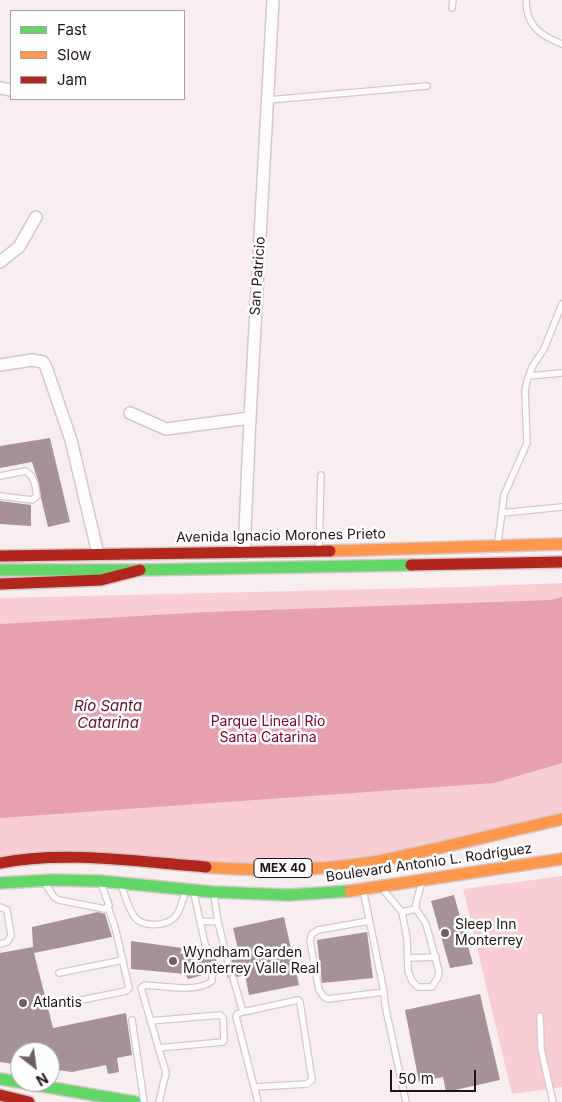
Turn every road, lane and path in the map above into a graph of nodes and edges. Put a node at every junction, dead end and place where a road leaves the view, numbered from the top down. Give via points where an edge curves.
1 (273, 0) edge
2 (453, 0) edge
3 (526, 0) edge
4 (452, 8) dead end
5 (562, 44) edge
6 (427, 86) dead end
7 (268, 100) junction
8 (36, 217) dead end
9 (0, 262) edge
10 (562, 304) edge
11 (0, 366) edge
12 (562, 373) edge
13 (529, 376) junction
14 (130, 413) dead end
15 (250, 418) junction
16 (320, 475) dead end
17 (0, 476) edge
18 (0, 496) edge
19 (562, 507) edge
20 (502, 513) junction
21 (562, 544) edge
22 (0, 545) edge
23 (497, 546) junction
24 (319, 551) junction
25 (244, 553) junction
26 (64, 554) junction
27 (98, 554) junction
28 (0, 556) edge
29 (562, 562) edge
30 (0, 570) edge
31 (140, 570) junction
32 (0, 584) edge
33 (562, 819) edge
34 (0, 858) edge
35 (562, 859) edge
36 (20, 860) junction
37 (0, 863) edge
38 (422, 880) junction
39 (43, 881) junction
40 (100, 881) junction
41 (120, 882) junction
42 (0, 883) edge
43 (380, 887) junction
44 (190, 889) junction
45 (363, 890) junction
46 (213, 892) junction
47 (0, 907) edge
48 (108, 907) junction
49 (416, 908) junction
50 (402, 912) junction
51 (200, 921) junction
52 (369, 921) junction
53 (218, 922) junction
54 (0, 944) edge
55 (206, 948) dead end
56 (436, 957) junction
57 (409, 958) junction
58 (123, 960) junction
59 (228, 962) dead end
60 (59, 973) dead end
61 (212, 973) dead end
62 (232, 978) dead end
63 (384, 992) junction
64 (62, 1004) dead end
65 (243, 1012) junction
66 (540, 1016) dead end
67 (132, 1020) dead end
68 (150, 1021) junction
69 (158, 1048) junction
70 (0, 1079) edge
71 (255, 1087) junction
72 (0, 1095) edge
73 (29, 1102) edge
74 (135, 1102) edge
75 (144, 1102) edge
76 (160, 1102) edge
77 (258, 1102) edge
78 (406, 1102) edge
79 (553, 1102) edge

1 - 7 street, San Patricio
2 - 4 lane
3 - 5 lane via 526,13 533,27
6 - 7 lane
7 - 15 street, San Patricio
8 - 9 street via 19,247
10 - 13 lane
11 - 27 street via 38,360 46,367 71,440
12 - 13 lane
13 - 20 lane via 525,391 527,443 507,486
14 - 15 street via 166,429
15 - 25 street, San Patricio
16 - 24 lane
17 - 18 lane via 28,472 37,496 32,500
19 - 20 lane
20 - 23 lane
21 - 23 main road, Avenida Ignacio Morones Prieto
22 - 26 main road
23 - 24 main road, Avenida Ignacio Morones Prieto
24 - 25 main road, Avenida Ignacio Morones Prieto
25 - 27 main road, Avenida Ignacio Morones Prieto
26 - 27 main road, Avenida Ignacio Morones Prieto
26 - 28 main road, Avenida Ignacio Morones Prieto
29 - 31 main road
30 - 31 main road
31 - 32 main road via 101,580
33 - 36 main road, Boulevard Antonio L. Rodríguez / MEX 40 via 372,862 317,868 234,869 93,858
34 - 36 main road
35 - 38 main road, Boulevard Antonio L. Rodríguez / MEX 40
36 - 37 main road, Boulevard Antonio L. Rodríguez / MEX 40
38 - 43 main road, Boulevard Antonio L. Rodríguez / MEX 40
38 - 49 lane
39 - 40 main road, Boulevard Antonio L. Rodríguez / MEX 40
39 - 42 main road, Boulevard Antonio L. Rodríguez / MEX 40
39 - 48 lane via 59,900
40 - 41 main road, Boulevard Antonio L. Rodríguez / MEX 40
40 - 48 lane
41 - 44 main road, Boulevard Antonio L. Rodríguez / MEX 40
41 - 44 lane via 135,917 151,925 174,918
43 - 45 main road, Boulevard Antonio L. Rodríguez / MEX 40
43 - 50 lane
44 - 46 main road, Boulevard Antonio L. Rodríguez / MEX 40
44 - 51 lane
45 - 46 main road, Boulevard Antonio L. Rodríguez / MEX 40 via 289,895
45 - 52 lane
46 - 53 lane
47 - 54 lane via 6,910 11,936 8,942
48 - 58 lane
49 - 50 lane
49 - 56 lane via 426,924
50 - 57 lane
51 - 53 lane
51 - 55 lane
52 - 63 lane
52 - 63 lane via 318,930 312,934 310,941 319,990 328,999
53 - 59 lane
56 - 57 lane
56 - 57 lane via 438,977 432,987 426,988 418,987 412,981 408,971
58 - 60 lane
58 - 64 lane via 130,985 126,991
61 - 68 lane via 212,981 185,988 141,986
62 - 65 lane
63 - 78 lane via 384,1005
65 - 71 lane via 236,1017
65 - 71 lane via 300,1002 312,1080 307,1084
66 - 79 lane via 541,1049
67 - 75 lane
68 - 69 lane
68 - 69 lane via 220,1015 223,1018 223,1042
69 - 76 lane via 166,1073
70 - 74 main road
71 - 77 lane
72 - 73 main road

